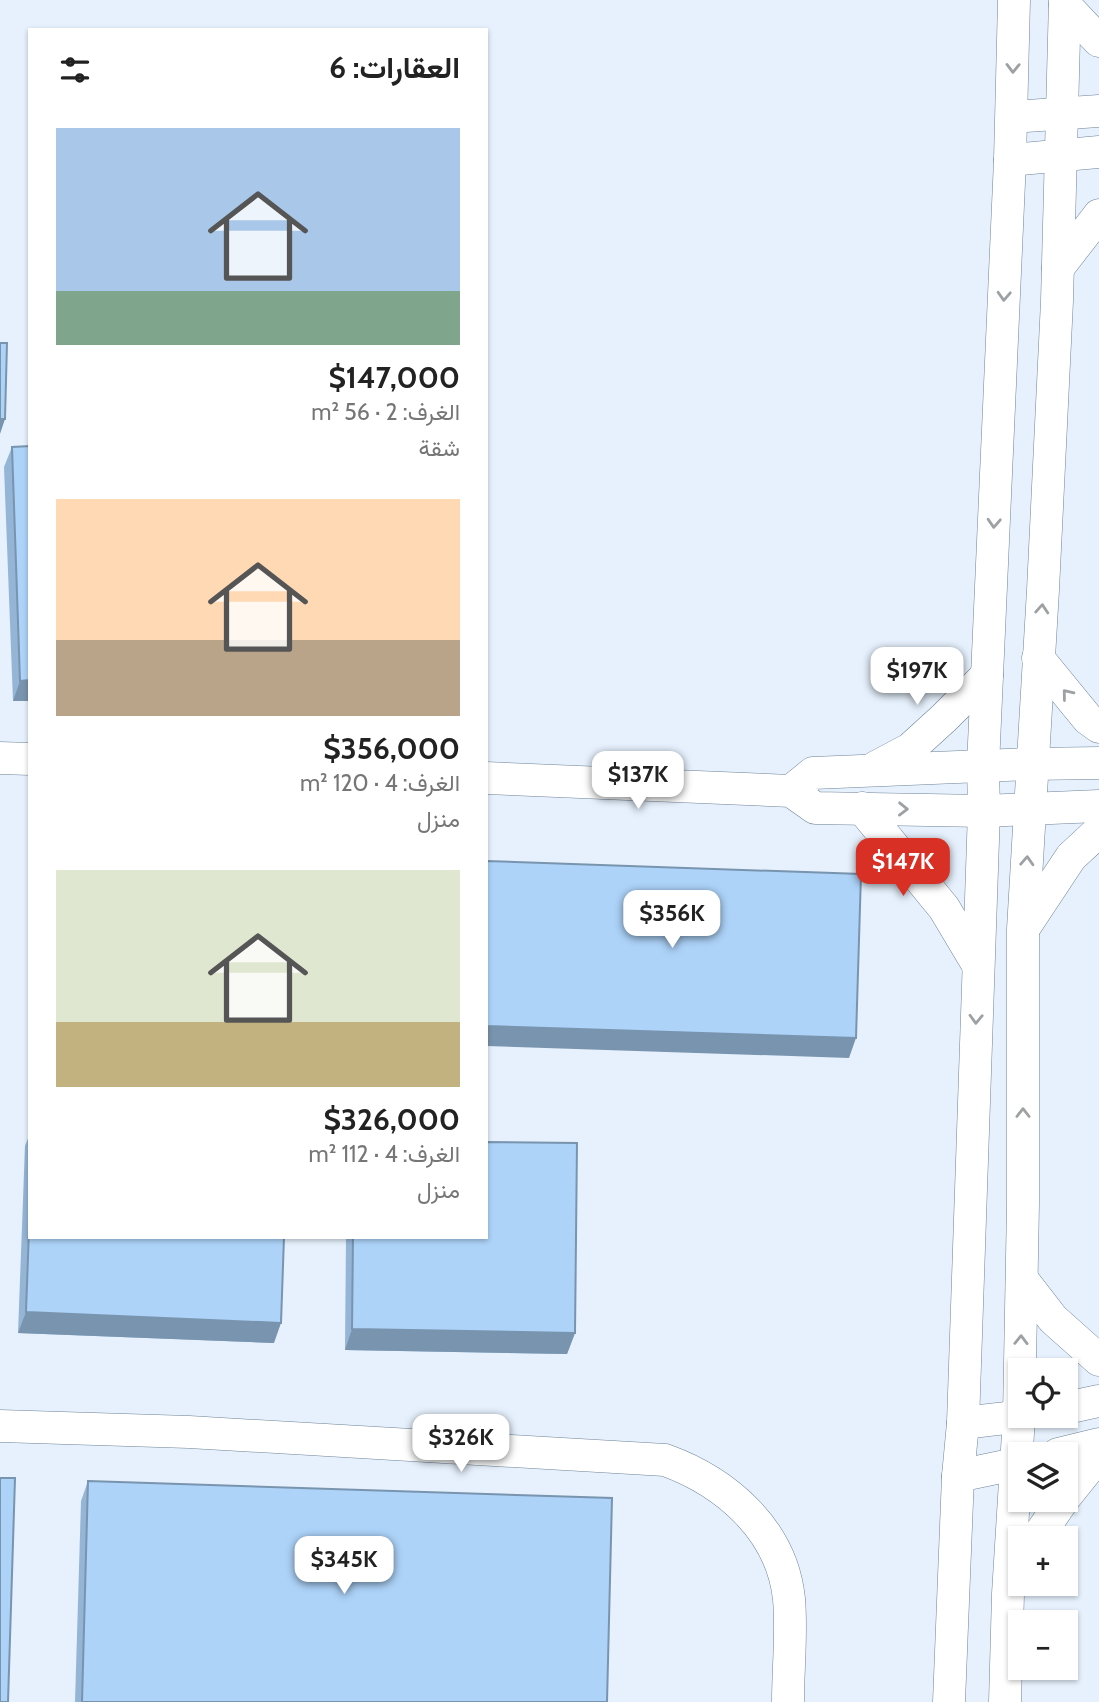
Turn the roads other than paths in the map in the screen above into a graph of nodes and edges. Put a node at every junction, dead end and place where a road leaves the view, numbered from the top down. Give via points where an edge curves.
1 (1014, 0) edge
2 (1065, 2) edge
3 (1099, 41) edge
4 (1099, 111) edge
5 (1063, 115) junction
6 (1012, 117) junction
7 (1099, 152) edge
8 (1062, 156) junction
9 (1010, 160) junction
10 (1099, 215) edge
11 (1058, 268) junction
12 (1038, 658) junction
13 (987, 675) junction
14 (1099, 727) edge
15 (0, 758) edge
16 (28, 759) edge
17 (1031, 764) junction
18 (1099, 764) edge
19 (983, 766) junction
20 (870, 771) junction
21 (488, 778) edge
22 (791, 791) junction
23 (1099, 806) edge
24 (862, 808) junction
25 (1030, 810) junction
26 (984, 811) junction
27 (1099, 831) edge
28 (1023, 929) junction
29 (978, 965) junction
30 (1022, 1279) junction
31 (1021, 1358) edge
32 (1099, 1360) edge
33 (1099, 1401) edge
34 (1078, 1405) edge
35 (1008, 1418) edge
36 (963, 1423) junction
37 (0, 1426) edge
38 (1099, 1444) edge
39 (1078, 1449) edge
40 (1099, 1455) edge
41 (1008, 1466) edge
42 (958, 1476) junction
43 (1078, 1481) edge
44 (1013, 1596) edge
45 (788, 1702) edge
46 (949, 1702) edge
47 (1005, 1702) edge

1 -> 6 street
2 - 3 street
2 - 5 street
4 - 5 street
5 - 6 street
5 - 8 street
6 - 9 street
7 - 8 street
8 - 9 street
8 - 11 street
9 -> 13 street
10 - 11 street
12 -> 11 street
14 -> 12 street
12 - 17 street
13 - 19 street
13 - 20 street via 910,748
15 - 16 street
17 - 18 street
17 - 19 street
17 - 25 street
19 - 20 street
19 - 26 street
20 - 22 street via 813,773
21 - 22 street
22 - 24 street via 816,808
23 - 25 street
24 -> 26 street
24 - 29 street via 944,908
25 - 26 street
28 -> 25 street
26 - 29 street
27 - 28 street via 1071,857
30 -> 28 street
29 -> 36 street
31 -> 30 street
30 - 32 street via 1053,1319
33 - 34 street
35 - 36 street
36 - 42 street
37 - 45 street via 666,1460 712,1481 732,1496 750,1514 775,1554 789,1598
38 - 39 street
40 - 43 street
41 - 42 street
42 - 46 street
44 - 47 street

